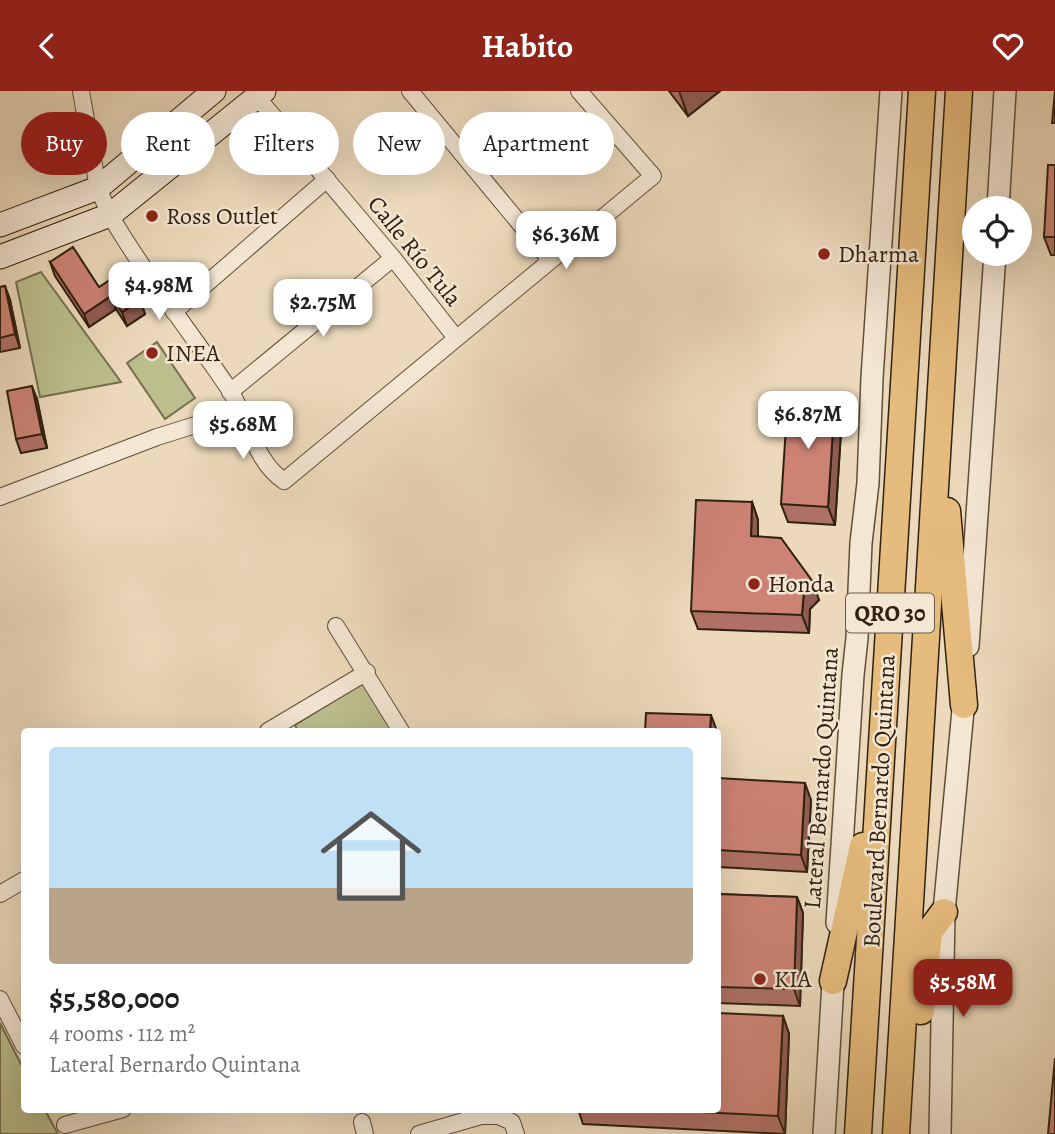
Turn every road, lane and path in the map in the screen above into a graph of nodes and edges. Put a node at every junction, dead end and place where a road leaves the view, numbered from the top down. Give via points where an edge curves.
1 (80, 91) edge
2 (214, 91) edge
3 (410, 91) edge
4 (579, 91) edge
5 (891, 91) edge
6 (922, 91) edge
7 (959, 91) edge
8 (1005, 91) edge
9 (261, 94) edge
10 (327, 179) junction
11 (98, 188) junction
12 (999, 196) edge
13 (110, 215) junction
14 (0, 225) edge
15 (0, 257) edge
16 (393, 258) junction
17 (550, 260) junction
18 (994, 266) edge
19 (174, 312) junction
20 (456, 338) junction
21 (230, 392) junction
22 (240, 411) junction
23 (939, 420) junction
24 (0, 497) edge
25 (337, 626) dead end
26 (367, 672) junction
27 (964, 705) junction
28 (292, 725) edge
29 (399, 728) edge
30 (881, 765) junction
31 (21, 887) edge
32 (0, 894) edge
33 (944, 912) junction
34 (833, 981) junction
35 (0, 999) edge
36 (21, 1040) edge
37 (59, 1113) edge
38 (112, 1113) edge
39 (68, 1129) edge
40 (941, 1131) edge
41 (419, 1134) edge
42 (516, 1134) edge
43 (824, 1134) edge
44 (858, 1134) edge
45 (896, 1134) edge
46 (903, 1134) edge

1 - 11 street
2 - 11 main road
3 - 17 street
4 - 17 street via 653,176
5 - 34 street, Lateral Bernardo Quintana
6 - 30 main road, Boulevard Bernardo Quintana / QRO 30
7 - 23 main road, Boulevard Bernardo Quintana / QRO 30
8 - 12 street
9 - 10 street, Calle Río Tula
9 - 13 main road
10 - 16 street, Calle Río Tula
10 - 19 street
11 - 13 street
11 - 14 main road
13 - 15 main road
13 - 19 street
16 - 20 street, Calle Río Tula
16 - 21 street
17 - 20 street
18 - 27 street
19 - 21 street
20 - 22 street via 284,481 261,456
21 - 22 street
22 - 24 street via 157,437
23 - 27 main road
23 - 45 main road, Boulevard Bernardo Quintana / QRO 30
25 - 26 street
26 - 28 street
26 - 29 street
27 - 33 street
30 - 34 main road
30 - 44 main road, Boulevard Bernardo Quintana / QRO 30
31 - 32 street
33 - 40 street
33 - 46 main road via 929,932 911,1106
34 - 43 street, Lateral Bernardo Quintana
35 - 36 street
37 - 39 street
38 - 39 street
41 - 42 street via 481,1116 498,1116 513,1122

